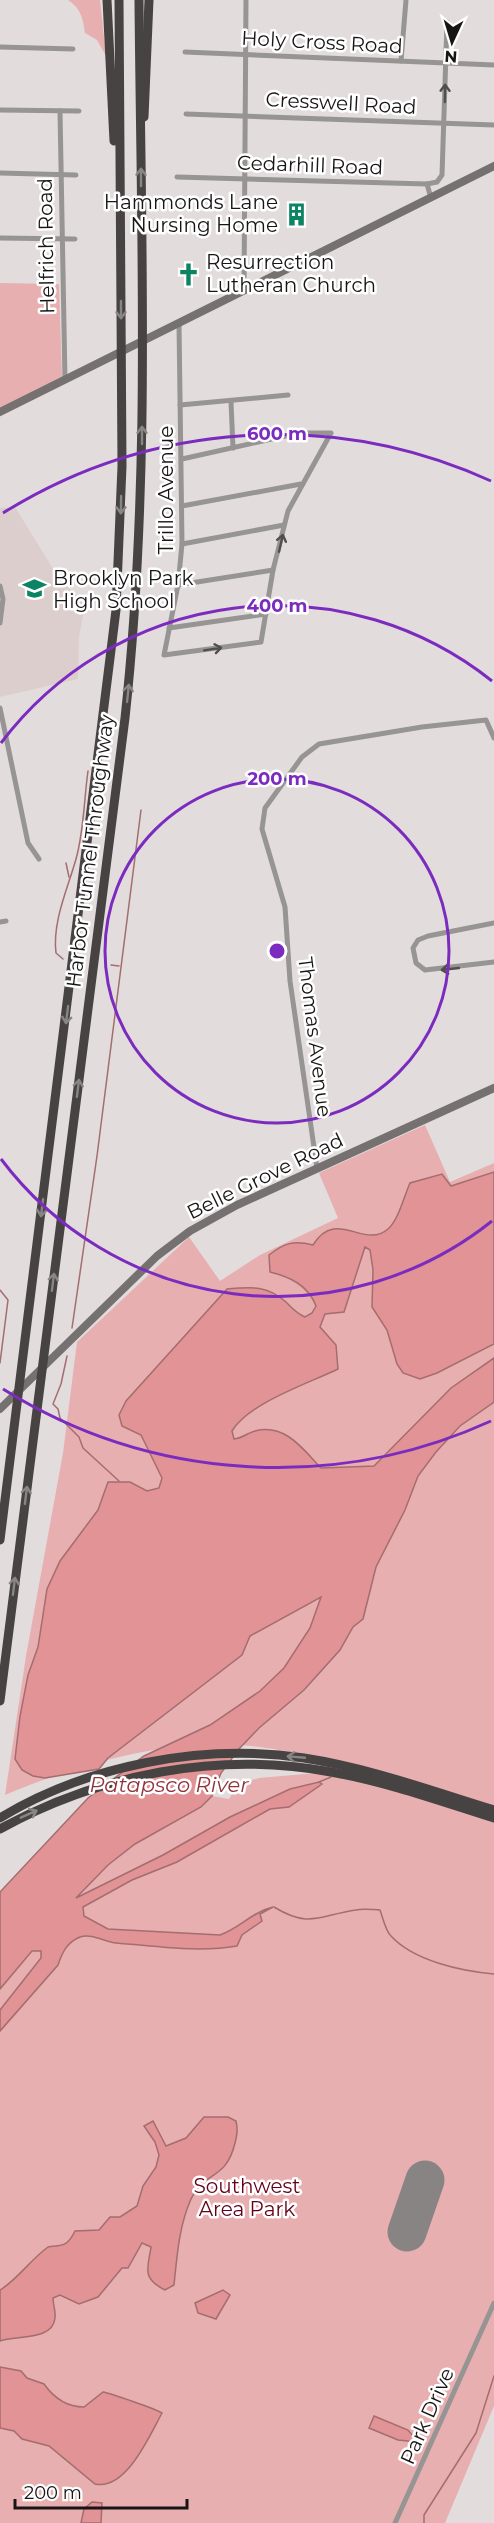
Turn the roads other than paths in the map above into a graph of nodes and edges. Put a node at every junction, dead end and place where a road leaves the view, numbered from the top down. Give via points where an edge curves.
1 (107, 0) edge
2 (119, 0) edge
3 (139, 0) edge
4 (150, 0) edge
5 (246, 0) edge
6 (406, 0) edge
7 (447, 22) dead end
8 (0, 47) edge
9 (73, 49) dead end
10 (185, 52) dead end
11 (246, 54) junction
12 (401, 61) junction
13 (446, 63) junction
14 (494, 66) edge
15 (0, 110) edge
16 (60, 111) junction
17 (79, 111) dead end
18 (186, 114) dead end
19 (245, 114) junction
20 (445, 122) junction
21 (494, 125) edge
22 (140, 143) junction
23 (494, 166) edge
24 (0, 173) edge
25 (59, 174) junction
26 (76, 175) dead end
27 (177, 177) dead end
28 (244, 177) junction
29 (427, 184) junction
30 (431, 198) junction
31 (0, 238) edge
32 (60, 239) junction
33 (75, 239) dead end
34 (121, 290) junction
35 (244, 291) junction
36 (179, 324) junction
37 (65, 380) junction
38 (288, 395) dead end
39 (231, 402) junction
40 (180, 405) junction
41 (0, 412) edge
42 (233, 448) junction
43 (182, 459) junction
44 (301, 484) junction
45 (182, 506) junction
46 (284, 525) junction
47 (182, 544) junction
48 (273, 570) junction
49 (178, 585) junction
50 (0, 586) edge
51 (266, 614) junction
52 (0, 623) edge
53 (169, 628) junction
54 (0, 708) edge
55 (494, 738) edge
56 (39, 860) dead end
57 (494, 923) edge
58 (494, 962) edge
59 (494, 1088) edge
60 (317, 1168) junction
61 (0, 1409) edge
62 (0, 1540) edge
63 (0, 1701) edge
64 (494, 1810) edge
65 (0, 1818) edge
66 (494, 1818) edge
67 (0, 1829) edge
68 (494, 2302) edge
69 (486, 2321) junction
70 (494, 2324) edge
71 (395, 2523) edge

1 - 34 highway
2 - 34 highway, Harbor Tunnel Throughway
3 - 22 highway, Harbor Tunnel Throughway
4 - 22 highway via 147,104
5 - 11 street
6 - 12 street
7 - 13 street
8 - 9 street
10 - 11 street, Holy Cross Road
11 - 12 street, Holy Cross Road
11 - 19 street
12 - 13 street, Holy Cross Road
13 - 14 street, Holy Cross Road
20 -> 13 street
15 - 16 street
16 - 17 street
16 - 25 street, Helfrich Road
18 - 19 street, Cresswell Road
19 - 20 street, Cresswell Road
19 - 28 street
20 - 21 street, Cresswell Road
20 - 29 street via 442,175 437,182
63 -> 22 highway, Harbor Tunnel Throughway via 136,613 143,467
23 - 30 main road
24 - 25 street
25 - 26 street
25 - 32 street, Helfrich Road
27 - 28 street, Cedarhill Road
28 - 29 street, Cedarhill Road
28 - 35 street
29 - 30 street
30 - 35 main road
31 - 32 street
32 - 33 street
32 - 37 street, Helfrich Road
34 -> 62 highway, Harbor Tunnel Throughway via 121,501 116,610
35 - 36 main road
36 - 37 main road
36 - 40 street, Trillo Avenue
37 - 41 main road
38 - 39 street
39 - 40 street
39 - 42 street
40 - 43 street, Trillo Avenue
42 - 43 street
42 - 44 street via 299,434 331,433
43 - 45 street, Trillo Avenue
44 - 45 street
44 - 46 street
45 - 47 street, Trillo Avenue
46 - 47 street
48 -> 46 street
47 - 49 street, Trillo Avenue
48 - 49 street
48 - 51 street
49 - 53 street, Trillo Avenue
50 - 52 street
51 - 53 street
53 -> 51 street, Trillo Avenue via 164,655 261,642
54 - 56 street via 28,843
55 - 60 street, Thomas Avenue via 486,720 319,744 302,757 265,808 262,829 285,907 290,981
58 -> 57 street via 425,970 414,956 414,944 428,936
59 - 60 main road, Belle Grove Road
60 - 61 main road, Belle Grove Road via 210,1218 172,1244
64 -> 65 highway via 347,1766 303,1758 210,1755 93,1777
67 -> 66 highway via 60,1800 112,1783 198,1767 257,1765 356,1777
68 - 69 street, Park Drive
69 - 70 street
69 - 71 street, Park Drive

